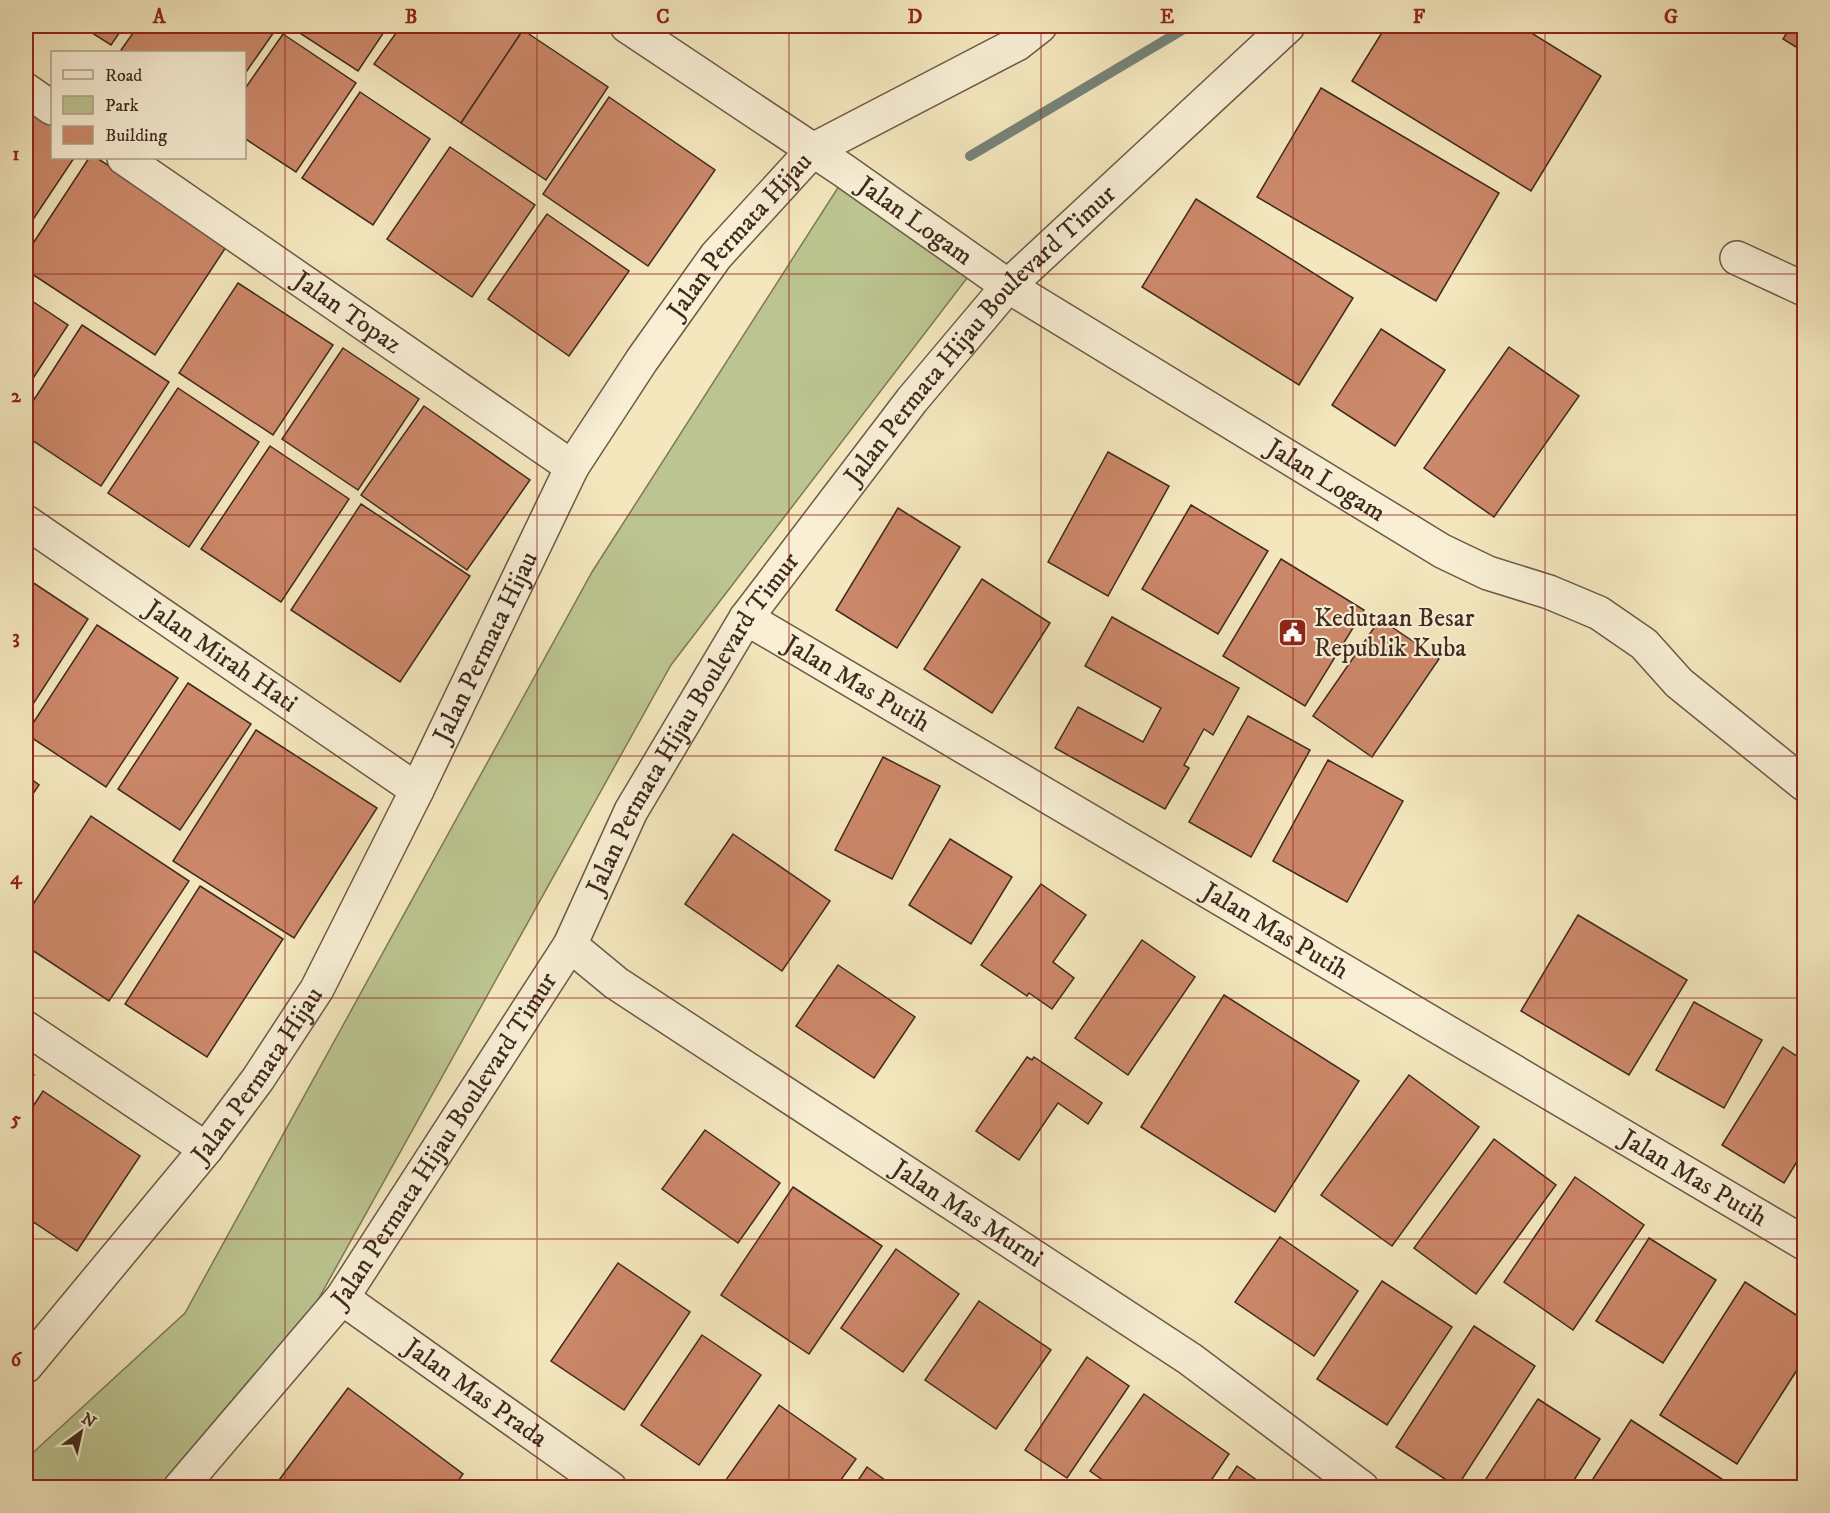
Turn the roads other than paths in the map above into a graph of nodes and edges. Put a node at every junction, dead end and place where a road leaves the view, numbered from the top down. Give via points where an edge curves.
1 (627, 26) edge
2 (1040, 26) edge
3 (1288, 26) edge
4 (26, 90) edge
5 (51, 107) edge
6 (813, 150) junction
7 (125, 159) edge
8 (1737, 258) dead end
9 (1008, 286) junction
10 (1804, 289) edge
11 (572, 467) junction
12 (26, 522) edge
13 (746, 618) junction
14 (1804, 784) edge
15 (417, 790) junction
16 (570, 945) junction
17 (26, 1028) edge
18 (206, 1149) junction
19 (1804, 1243) edge
20 (342, 1298) junction
21 (26, 1366) edge
22 (180, 1488) edge
23 (610, 1488) edge
24 (1362, 1488) edge

1 - 6 street, Jalan Logam
2 - 6 street, Jalan Permata Hijau via 1017,44
3 - 9 street, Jalan Permata Hijau Boulevard Timur
4 - 5 street
6 - 9 street, Jalan Logam
6 - 11 street, Jalan Permata Hijau via 716,256
7 - 11 street, Jalan Topaz
8 - 10 street
9 - 13 street, Jalan Permata Hijau Boulevard Timur via 912,400
9 - 14 street, Jalan Logam via 1442,551 1488,573 1599,613 1644,644 1679,683
11 - 15 street, Jalan Permata Hijau
12 - 15 street, Jalan Mirah Hati
13 - 16 street, Jalan Permata Hijau Boulevard Timur via 631,811
13 - 19 street, Jalan Mas Putih
15 - 18 street, Jalan Permata Hijau via 317,989
16 - 20 street, Jalan Permata Hijau Boulevard Timur
16 - 24 street, Jalan Mas Murni via 616,983 1190,1359
17 - 18 street
18 - 21 street, Jalan Permata Hijau
20 - 22 street, Jalan Permata Hijau Boulevard Timur
20 - 23 street, Jalan Mas Prada

